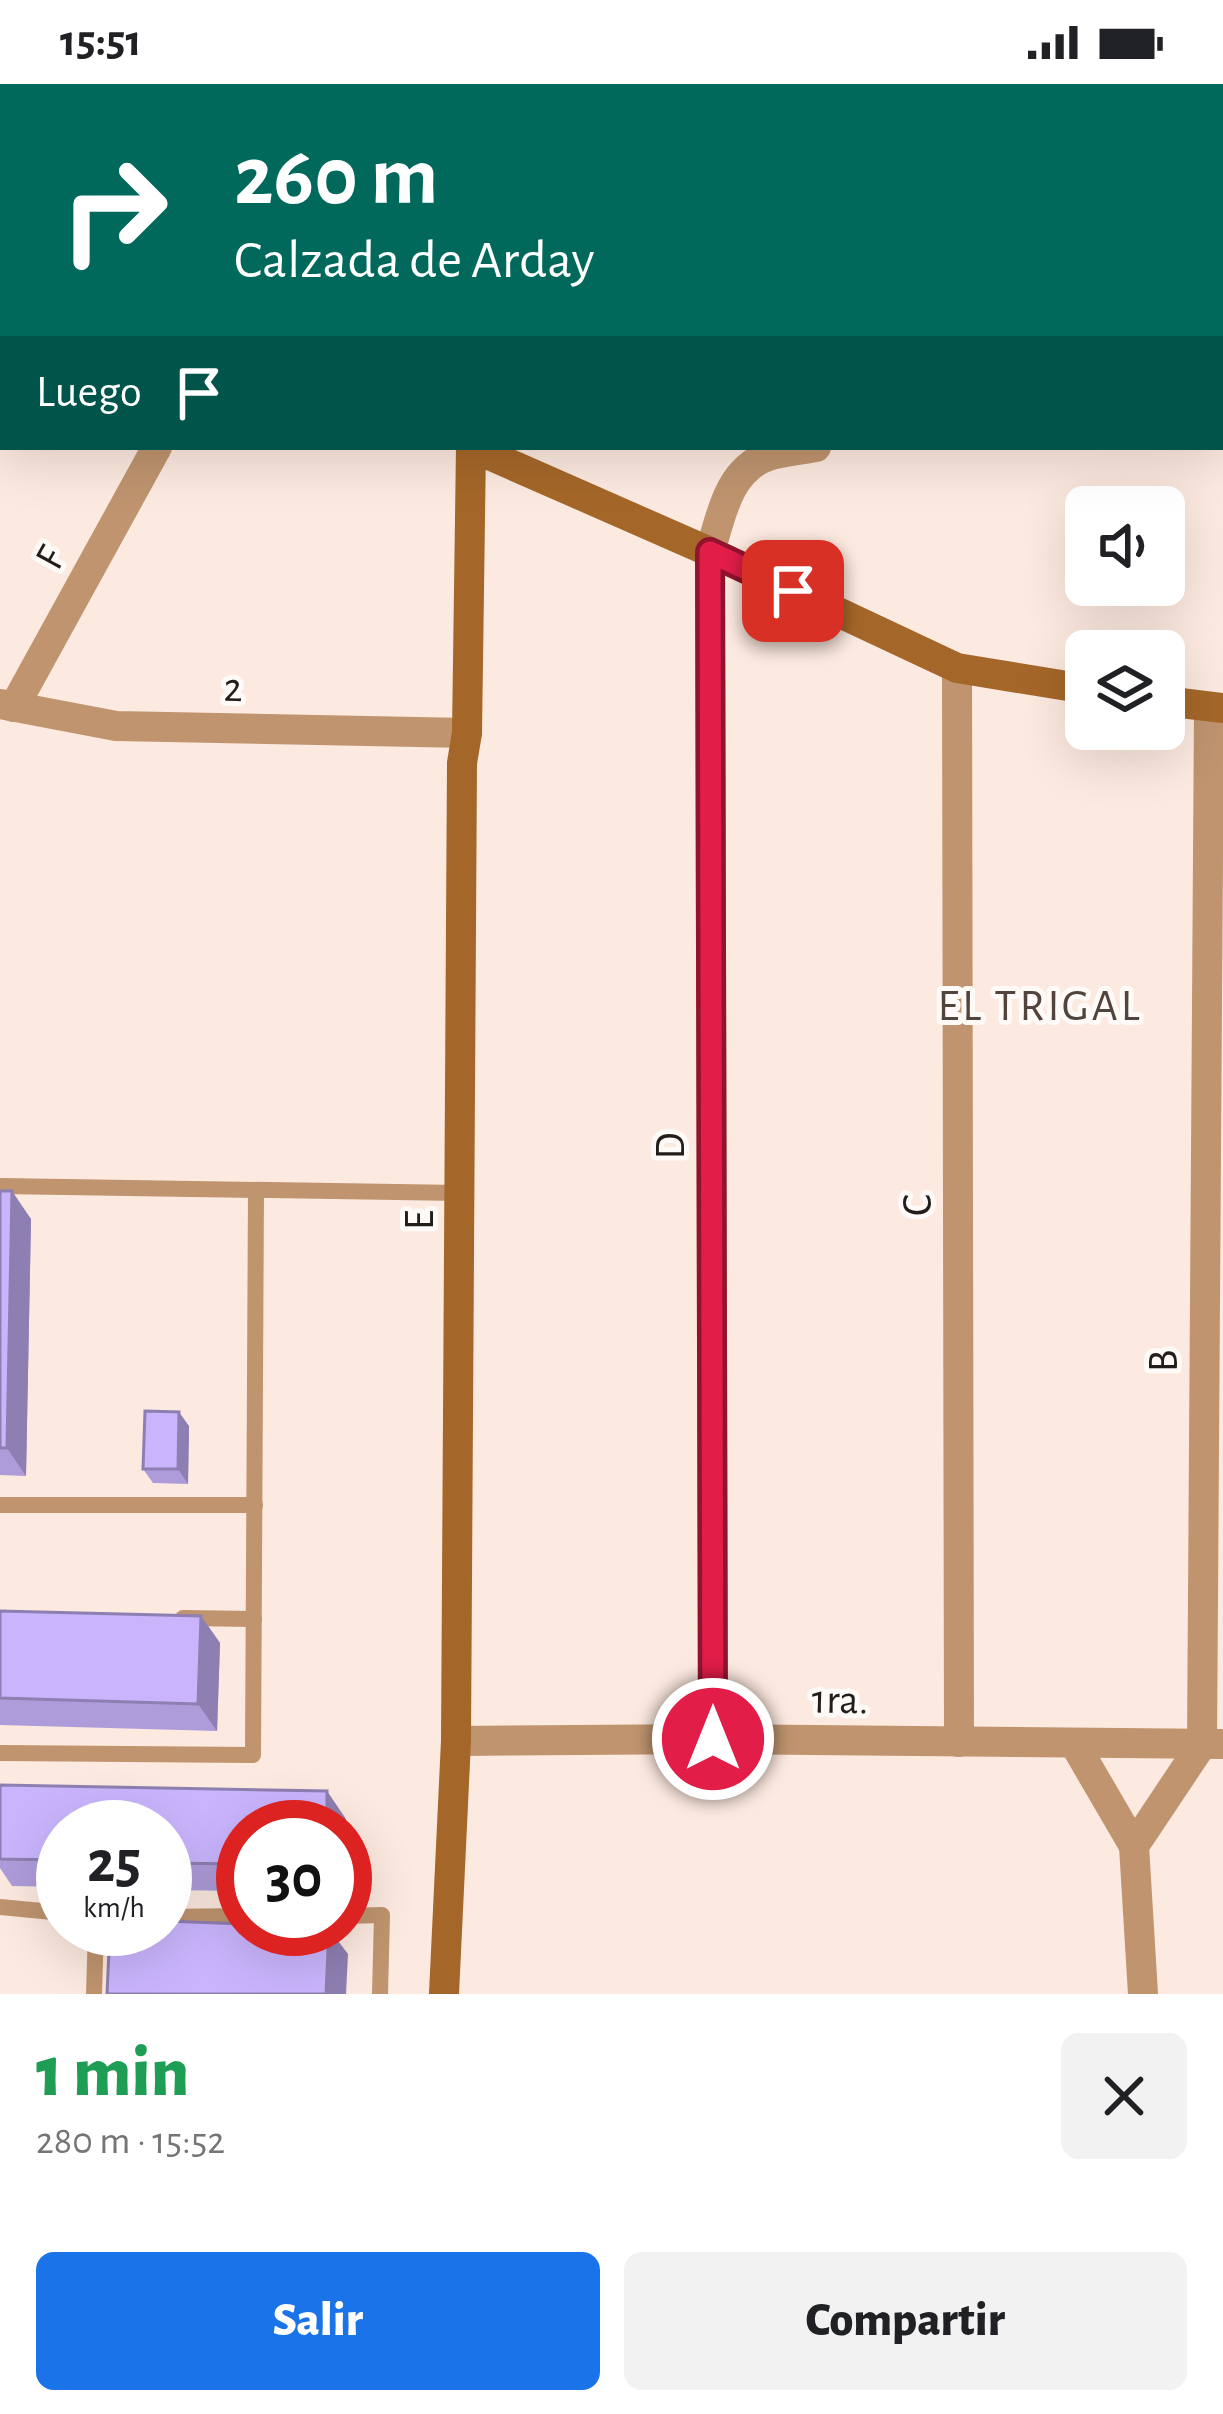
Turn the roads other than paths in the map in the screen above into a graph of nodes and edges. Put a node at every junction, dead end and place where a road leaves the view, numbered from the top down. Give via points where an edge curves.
1 (155, 450) edge
2 (471, 450) edge
3 (478, 450) edge
4 (800, 450) edge
5 (710, 552) junction
6 (957, 668) junction
7 (1065, 686) edge
8 (1185, 704) edge
9 (7, 706) edge
10 (1216, 708) edge
11 (467, 733) junction
12 (1215, 932) edge
13 (0, 1186) edge
14 (256, 1190) junction
15 (460, 1193) junction
16 (0, 1505) edge
17 (255, 1505) junction
18 (162, 1618) edge
19 (254, 1619) junction
20 (713, 1739) junction
21 (457, 1741) junction
22 (959, 1742) junction
23 (1074, 1743) junction
24 (1212, 1744) edge
25 (0, 1753) edge
26 (1134, 1846) junction
27 (0, 1907) edge
28 (36, 1910) edge
29 (372, 1916) edge
30 (95, 1956) edge
31 (94, 1994) edge
32 (380, 1994) edge
33 (444, 1994) edge
34 (1143, 1994) edge

1 - 9 street, F
2 - 11 street, E
3 - 5 street
4 - 5 street, D via 746,468 728,494
5 - 6 street
5 - 20 street, D
6 - 7 street
6 - 22 street, C
8 - 10 street
9 - 11 street, 2 via 116,726
10 - 12 street, B
11 - 15 street, E
12 - 24 street, B
13 - 14 lane
14 - 15 lane
14 - 17 lane
15 - 21 street, E
16 - 17 lane
17 - 19 lane
18 - 19 lane
19 - 25 lane via 254,1754
20 - 21 street, 1ra.
20 - 22 street, 1ra.
21 - 33 street, E
22 - 23 street, 1ra.
23 - 24 street, 1ra.
23 - 26 street
24 - 26 street
26 - 34 street
27 - 28 lane
29 - 32 lane via 382,1916
30 - 31 lane

